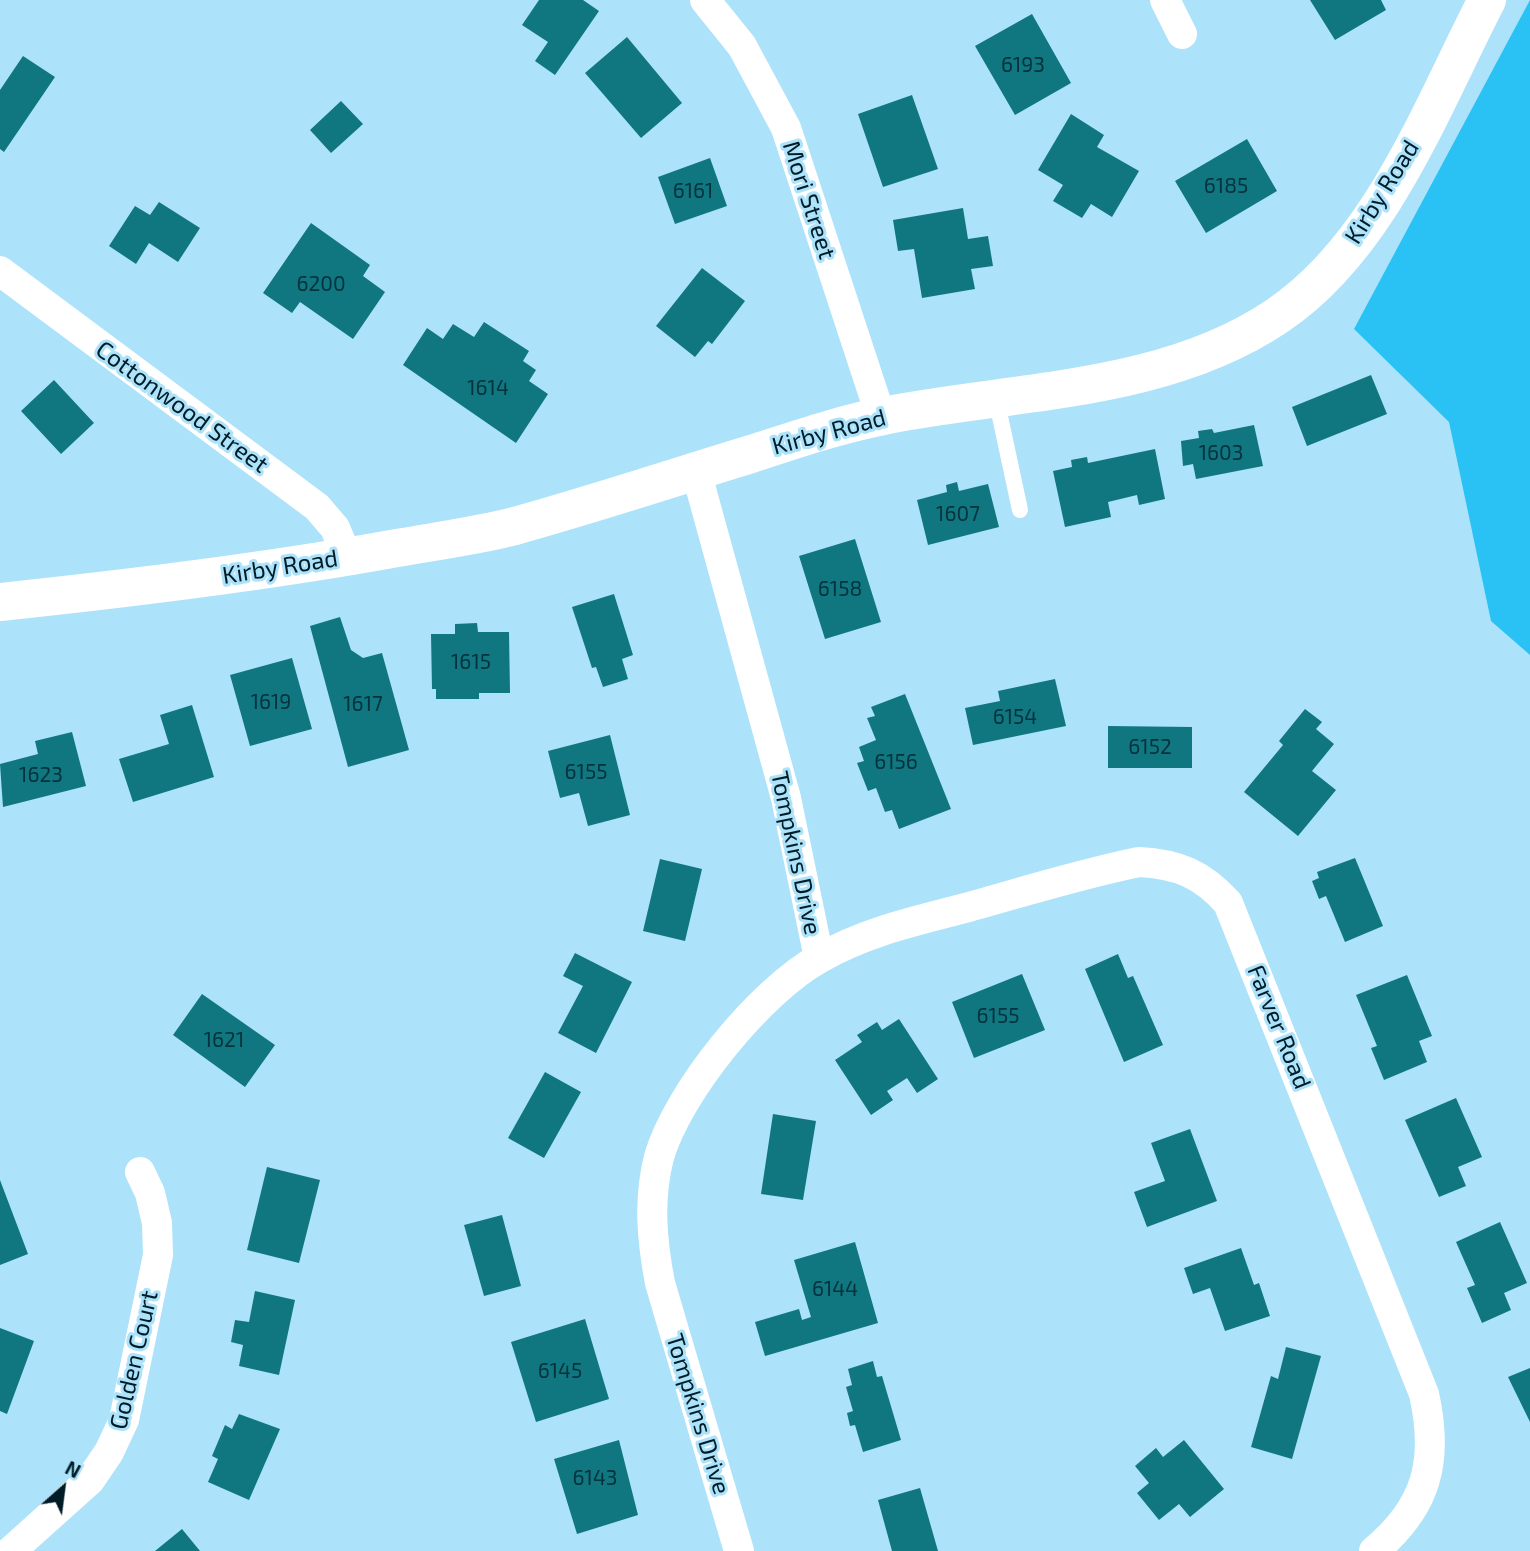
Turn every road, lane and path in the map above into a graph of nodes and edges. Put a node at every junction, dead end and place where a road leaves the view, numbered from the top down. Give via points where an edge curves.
1 (705, 0) edge
2 (1165, 0) edge
3 (1487, 0) edge
4 (1182, 34) dead end
5 (0, 271) edge
6 (996, 398) junction
7 (881, 417) junction
8 (696, 471) junction
9 (1020, 510) dead end
10 (346, 557) junction
11 (0, 602) edge
12 (818, 958) junction
13 (140, 1172) dead end
14 (11, 1551) edge
15 (739, 1551) edge
16 (1374, 1551) edge

1 - 7 street, Mori Street via 742,46 786,128
2 - 4 street
3 - 6 main road, Kirby Road via 1371,219 1335,265 1301,298 1273,318 1176,362 1141,373
5 - 10 street, Cottonwood Street via 317,507 335,528
6 - 7 main road, Kirby Road
6 - 9 lane
7 - 8 main road, Kirby Road
8 - 10 main road, Kirby Road via 510,527
8 - 12 street, Tompkins Drive via 786,798
10 - 11 main road, Kirby Road via 150,587
12 - 15 street, Tompkins Drive via 758,1006 705,1071 660,1156 652,1195 652,1239 660,1283
12 - 16 street, Farver Road via 869,934 1139,862 1165,863 1191,871 1211,884 1240,928 1424,1394 1431,1444 1427,1476 1418,1503 1399,1531
13 - 14 street, Golden Court via 157,1223 158,1255 124,1420 90,1480

